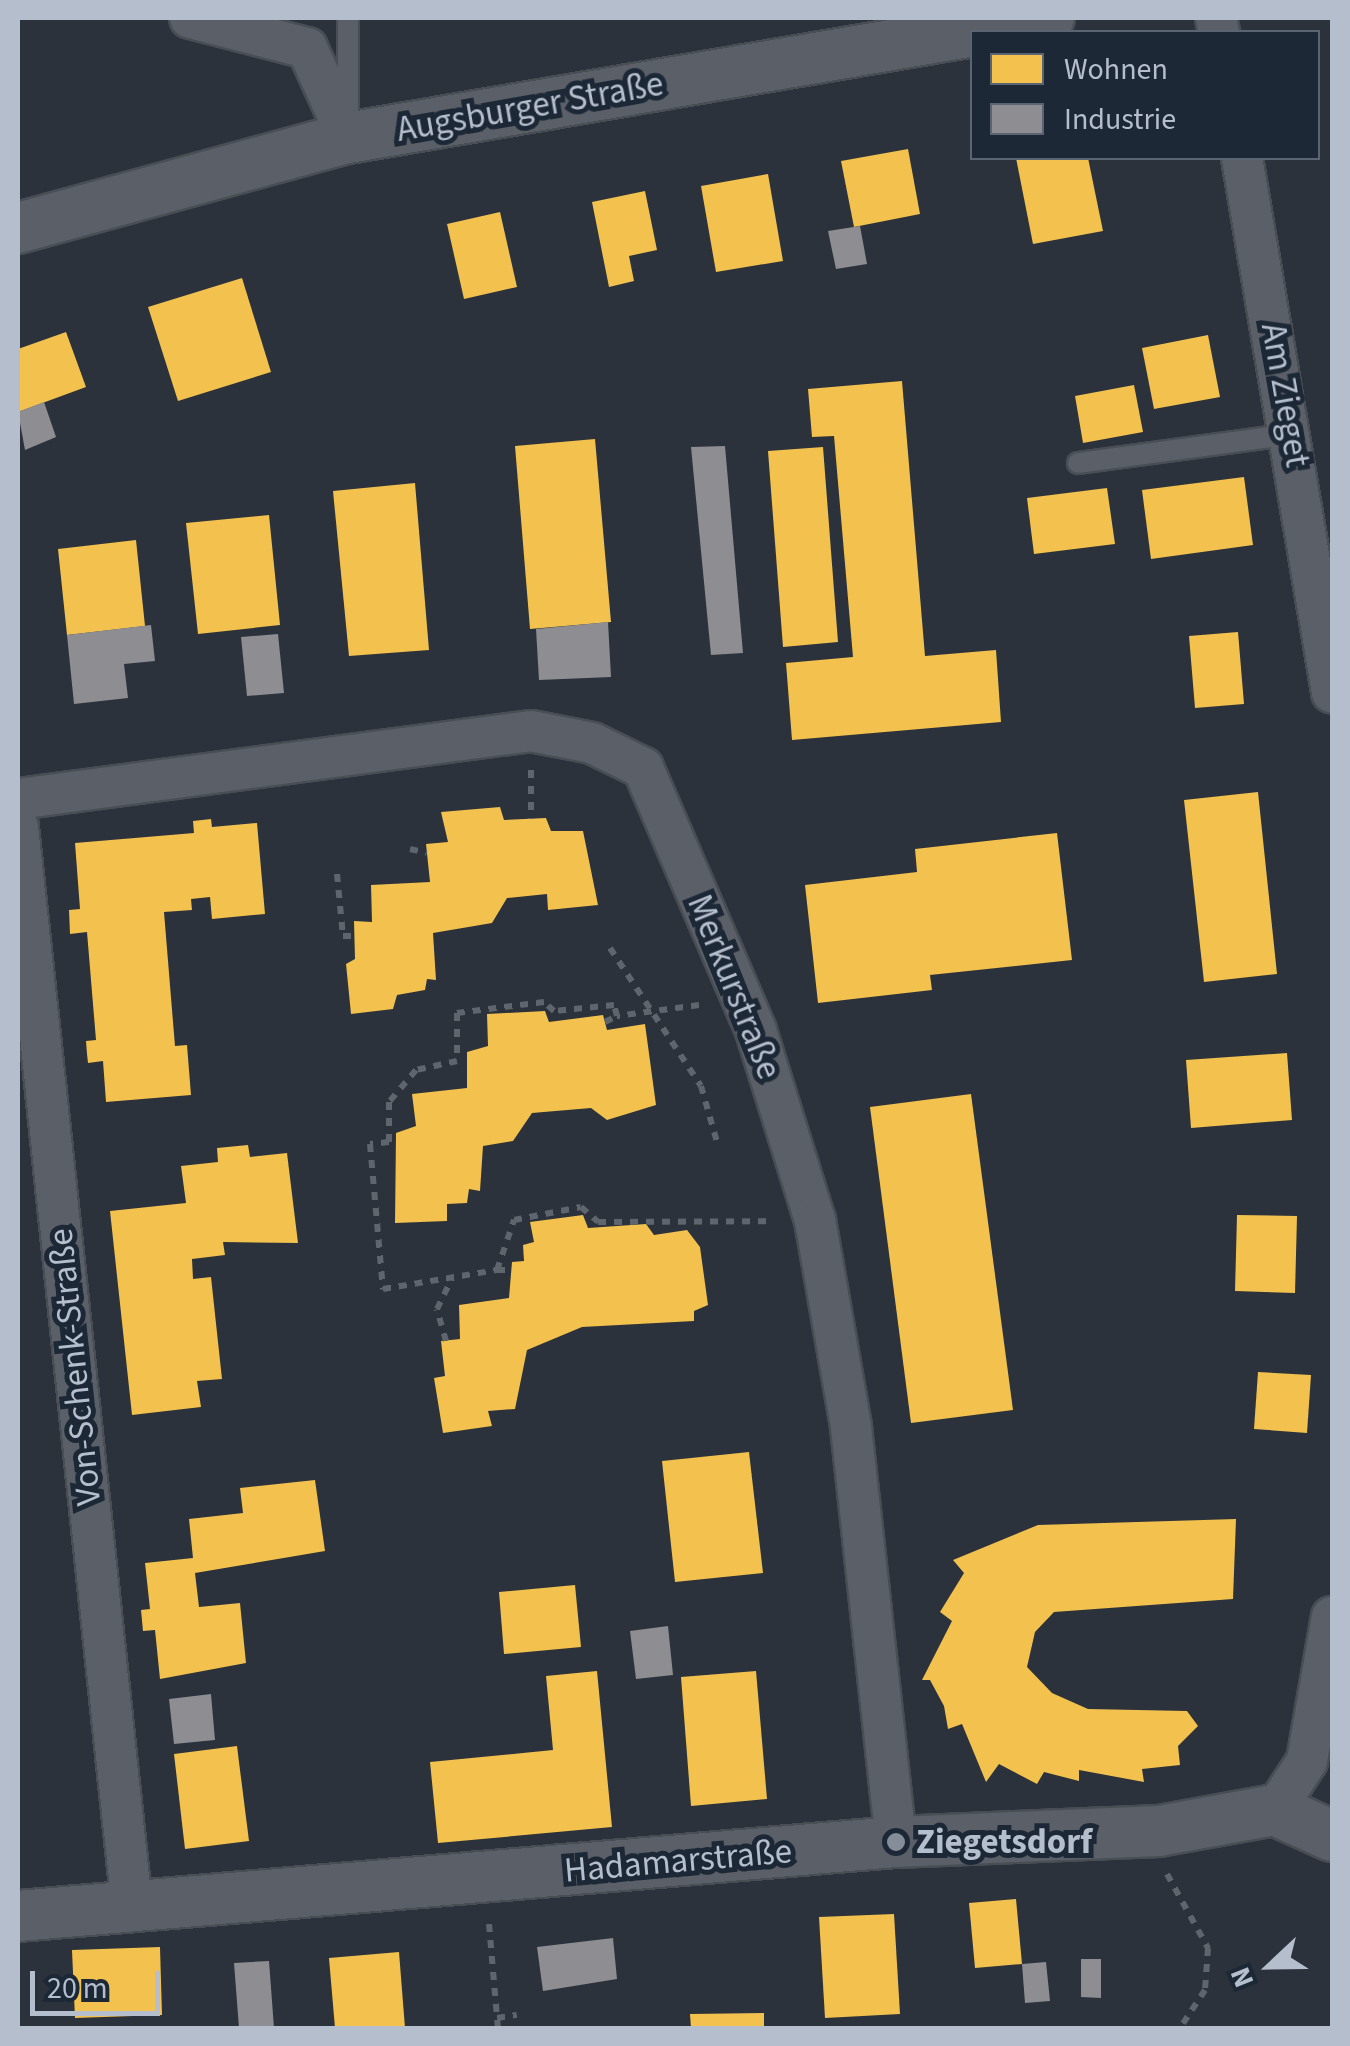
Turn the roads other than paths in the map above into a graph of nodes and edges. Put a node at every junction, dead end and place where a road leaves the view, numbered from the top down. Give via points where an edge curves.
1 (190, 18) edge
2 (348, 18) edge
3 (1050, 18) edge
4 (980, 30) edge
5 (970, 32) edge
6 (348, 138) junction
7 (1242, 160) edge
8 (18, 228) edge
9 (1294, 434) junction
10 (1078, 462) dead end
11 (1332, 692) edge
12 (18, 799) edge
13 (18, 827) edge
14 (1332, 1617) edge
15 (1276, 1810) junction
16 (1332, 1836) edge
17 (896, 1842) junction
18 (132, 1906) junction
19 (18, 1916) edge

1 - 6 street via 307,48
2 - 6 lane
3 - 4 street, Augsburger Straße
5 - 6 street, Augsburger Straße
6 - 8 street, Augsburger Straße
7 - 9 street, Am Zieget
9 - 10 lane
9 - 11 street, Am Zieget
12 - 17 street, Merkurstraße via 530,731 592,744 643,768 790,1128 815,1220 851,1426
13 - 18 street, Von-Schenk-Straße
14 - 15 street via 1306,1761
15 - 16 street
15 - 17 street, Hadamarstraße via 1160,1832
17 - 18 street, Hadamarstraße
18 - 19 street, Hadamarstraße

